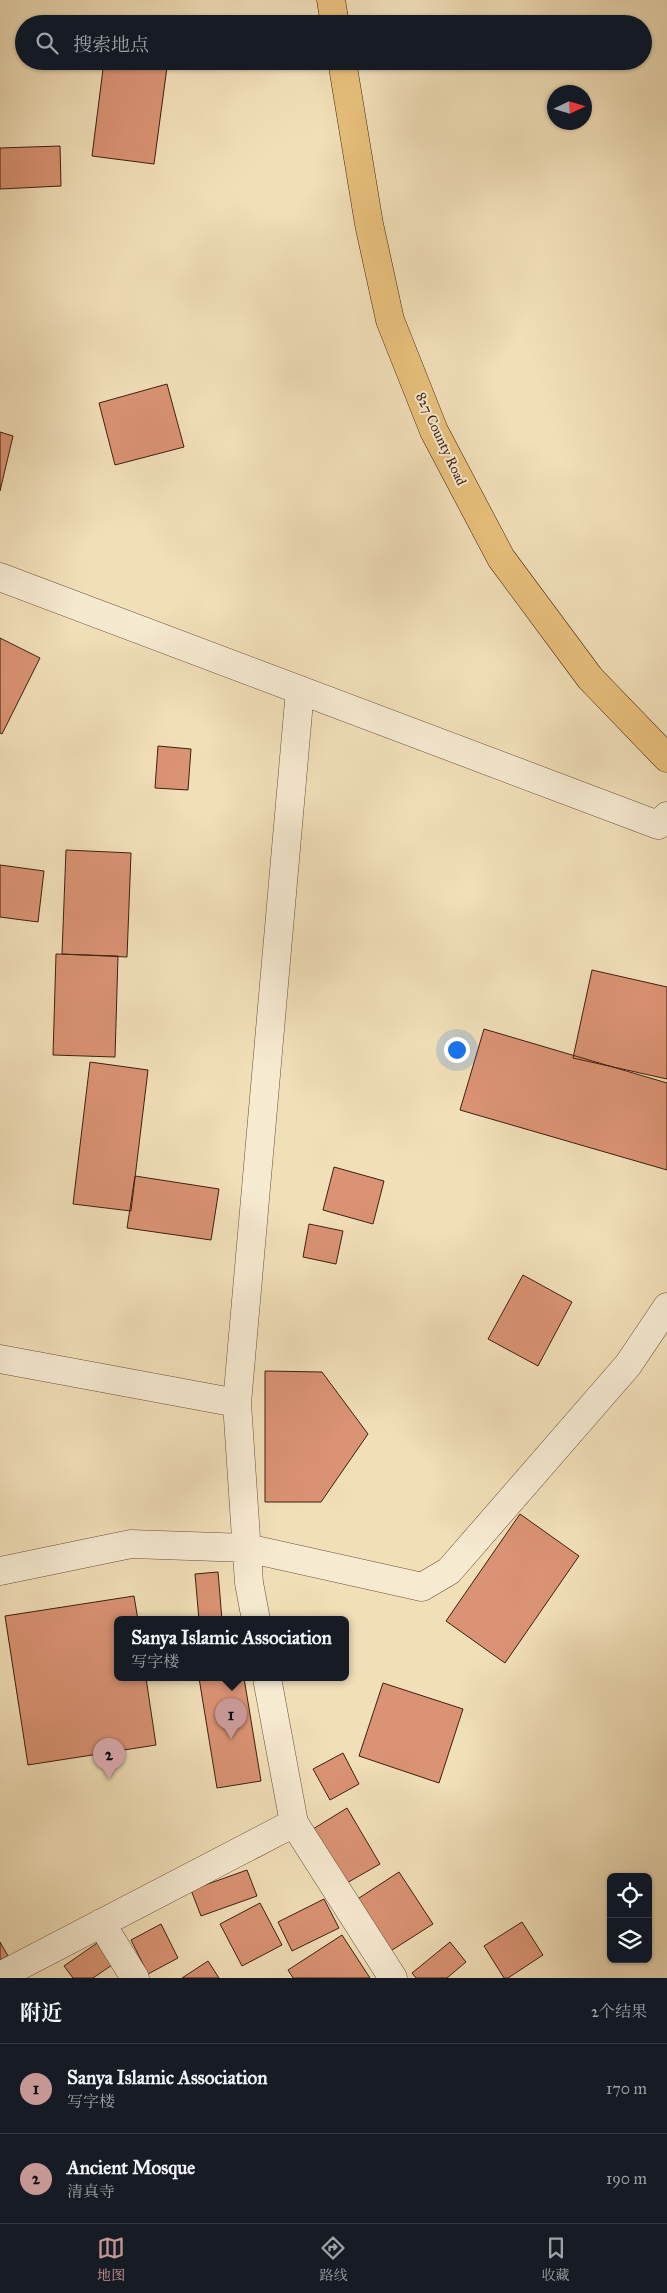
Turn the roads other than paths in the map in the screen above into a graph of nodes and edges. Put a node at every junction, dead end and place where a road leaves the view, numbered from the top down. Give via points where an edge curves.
1 (332, 0) edge
2 (334, 15) edge
3 (343, 70) edge
4 (0, 577) edge
5 (300, 690) junction
6 (667, 758) edge
7 (667, 816) edge
8 (667, 1307) edge
9 (0, 1360) edge
10 (237, 1403) junction
11 (247, 1548) junction
12 (0, 1571) edge
13 (255, 1616) edge
14 (268, 1681) edge
15 (294, 1823) junction
16 (101, 1924) junction
17 (0, 1976) edge
18 (391, 1977) edge
19 (135, 1978) edge

1 - 2 main road
3 - 6 main road, 827 County Road via 369,224 390,320 434,431 501,558 590,678
4 - 5 street
5 - 7 street via 658,825
5 - 10 street
8 - 11 street via 628,1364 449,1571 422,1587
9 - 10 street
10 - 11 street
11 - 12 street via 131,1544
11 - 13 street
14 - 15 street
15 - 16 street
15 - 18 street
16 - 17 street
16 - 19 street

